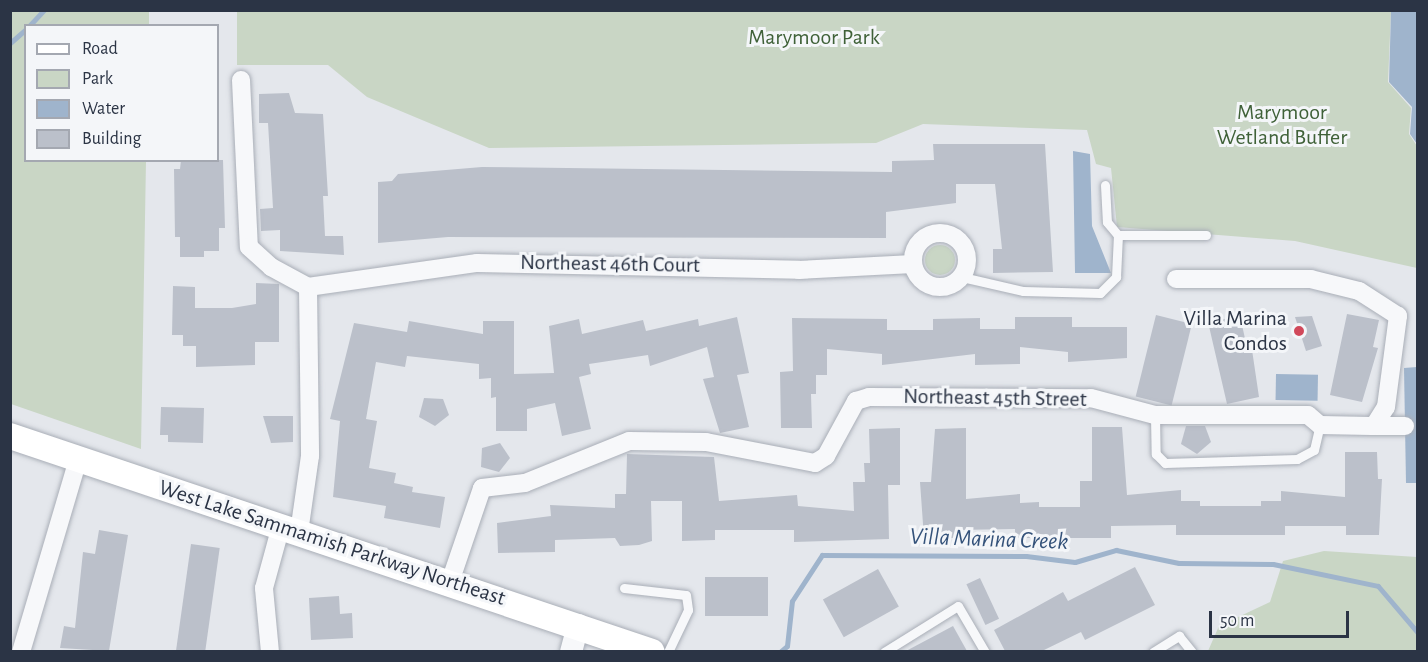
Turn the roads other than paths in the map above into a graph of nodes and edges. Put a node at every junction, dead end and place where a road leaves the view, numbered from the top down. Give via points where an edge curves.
1 (241, 81) dead end
2 (1105, 185) dead end
3 (1118, 235) junction
4 (1206, 235) dead end
5 (913, 264) junction
6 (962, 277) junction
7 (1176, 279) dead end
8 (308, 287) junction
9 (1155, 415) junction
10 (1320, 425) junction
11 (1374, 426) junction
12 (1405, 426) dead end
13 (10, 436) edge
14 (78, 459) junction
15 (290, 529) junction
16 (450, 582) junction
17 (624, 588) dead end
18 (578, 626) junction
19 (21, 651) edge
20 (270, 651) edge
21 (571, 651) edge
22 (652, 651) edge
23 (668, 651) edge
24 (884, 651) edge
25 (985, 651) edge
26 (1153, 651) edge
27 (1192, 651) edge

1 - 8 street via 249,247 271,267
2 - 3 lane via 1107,222
3 - 4 lane
3 - 6 lane via 1116,277 1100,293 1023,291
5 - 6 street via 929,285 947,286
5 - 6 street via 922,240 947,234 966,251
5 - 8 street, Northeast 46th Court via 799,270 477,263
7 - 11 street via 1311,279 1359,291 1398,316 1386,406
8 - 15 street via 310,456
9 - 10 street, Northeast 45th Street via 1308,415
9 - 10 lane via 1156,454 1166,463 1297,459 1314,450
9 - 16 street, Northeast 45th Street via 1091,398 869,397 856,401 826,456 815,463 706,442 629,441 525,483 482,488
10 - 11 street, Northeast 45th Street
11 - 12 street, Northeast 45th Street
13 - 14 main road, West Lake Sammamish Parkway Northeast
14 - 15 main road, West Lake Sammamish Parkway Northeast
14 - 19 street
15 - 16 main road, West Lake Sammamish Parkway Northeast
15 - 20 street via 264,588
16 - 18 main road, West Lake Sammamish Parkway Northeast
17 - 23 lane via 686,595 688,610
18 - 21 street
18 - 22 main road, West Lake Sammamish Parkway Northeast
24 - 25 lane via 958,606
26 - 27 lane via 1179,636

